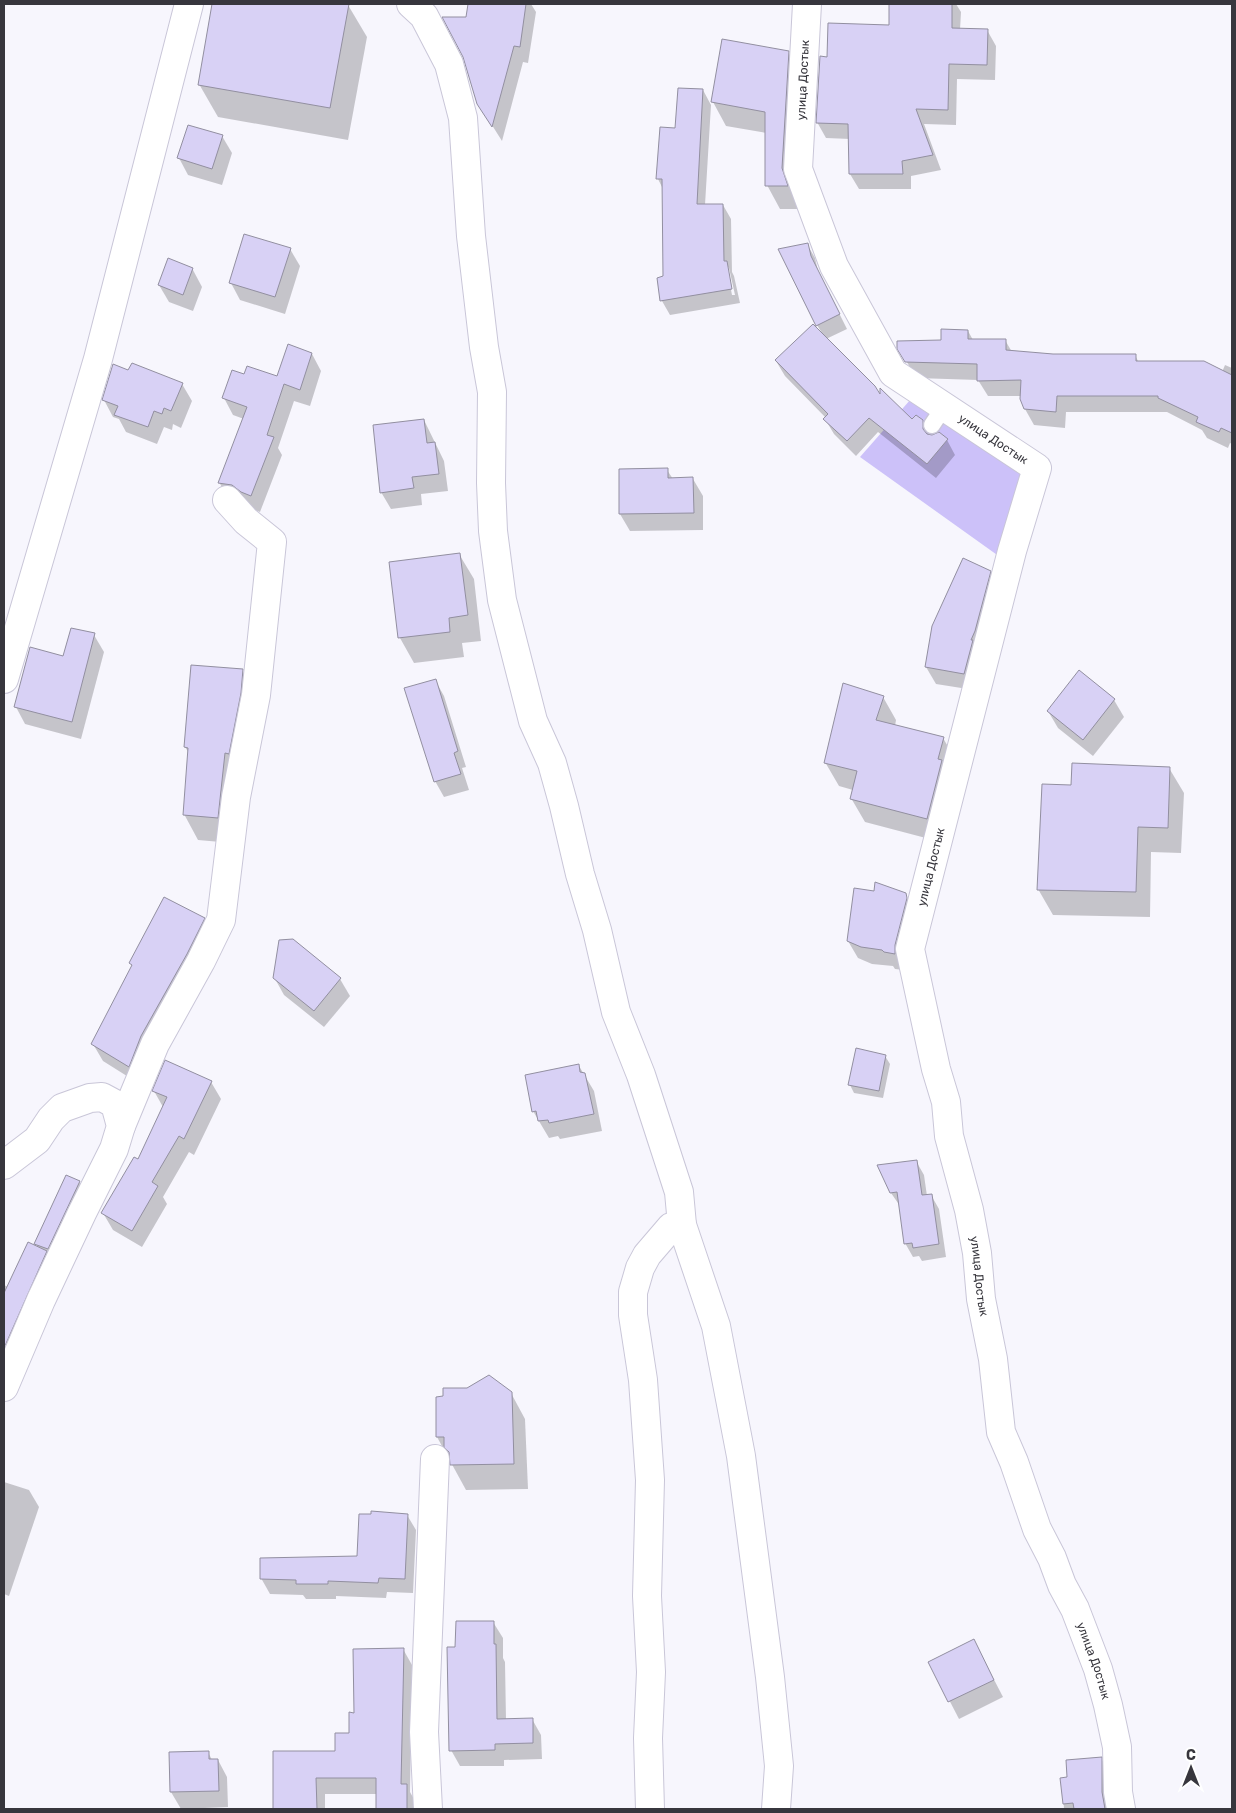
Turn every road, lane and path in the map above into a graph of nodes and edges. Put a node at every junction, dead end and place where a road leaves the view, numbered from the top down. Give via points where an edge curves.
1 (189, 4) edge
2 (807, 4) edge
3 (421, 8) edge
4 (227, 500) dead end
5 (4, 679) edge
6 (145, 1068) junction
7 (90, 1098) junction
8 (121, 1126) junction
9 (4, 1166) edge
10 (682, 1225) junction
11 (4, 1387) edge
12 (434, 1459) dead end
13 (428, 1809) edge
14 (650, 1809) edge
15 (776, 1809) edge
16 (1120, 1809) edge

1 - 5 street via 98,359
2 - 16 street, улица Достык via 798,169 834,266 893,373 938,416 1037,468 910,948 946,1102 949,1136 969,1210 1001,1432 1037,1529 1075,1609 1098,1669 1117,1748
3 - 10 street via 449,64 463,118 471,236 492,392 493,532 502,600 533,721 552,763 564,806 616,1012 641,1075 679,1192
4 - 6 street via 272,542 256,695 236,797 221,920
6 - 7 street
6 - 8 street
7 - 8 street via 102,1097 115,1104
7 - 9 street via 62,1108 37,1140
8 - 11 street via 114,1149 41,1300
10 - 14 street via 671,1227 647,1255 633,1292 650,1480 647,1596 651,1672 648,1738
10 - 15 street via 716,1326 741,1456 779,1766
12 - 13 street via 424,1732

